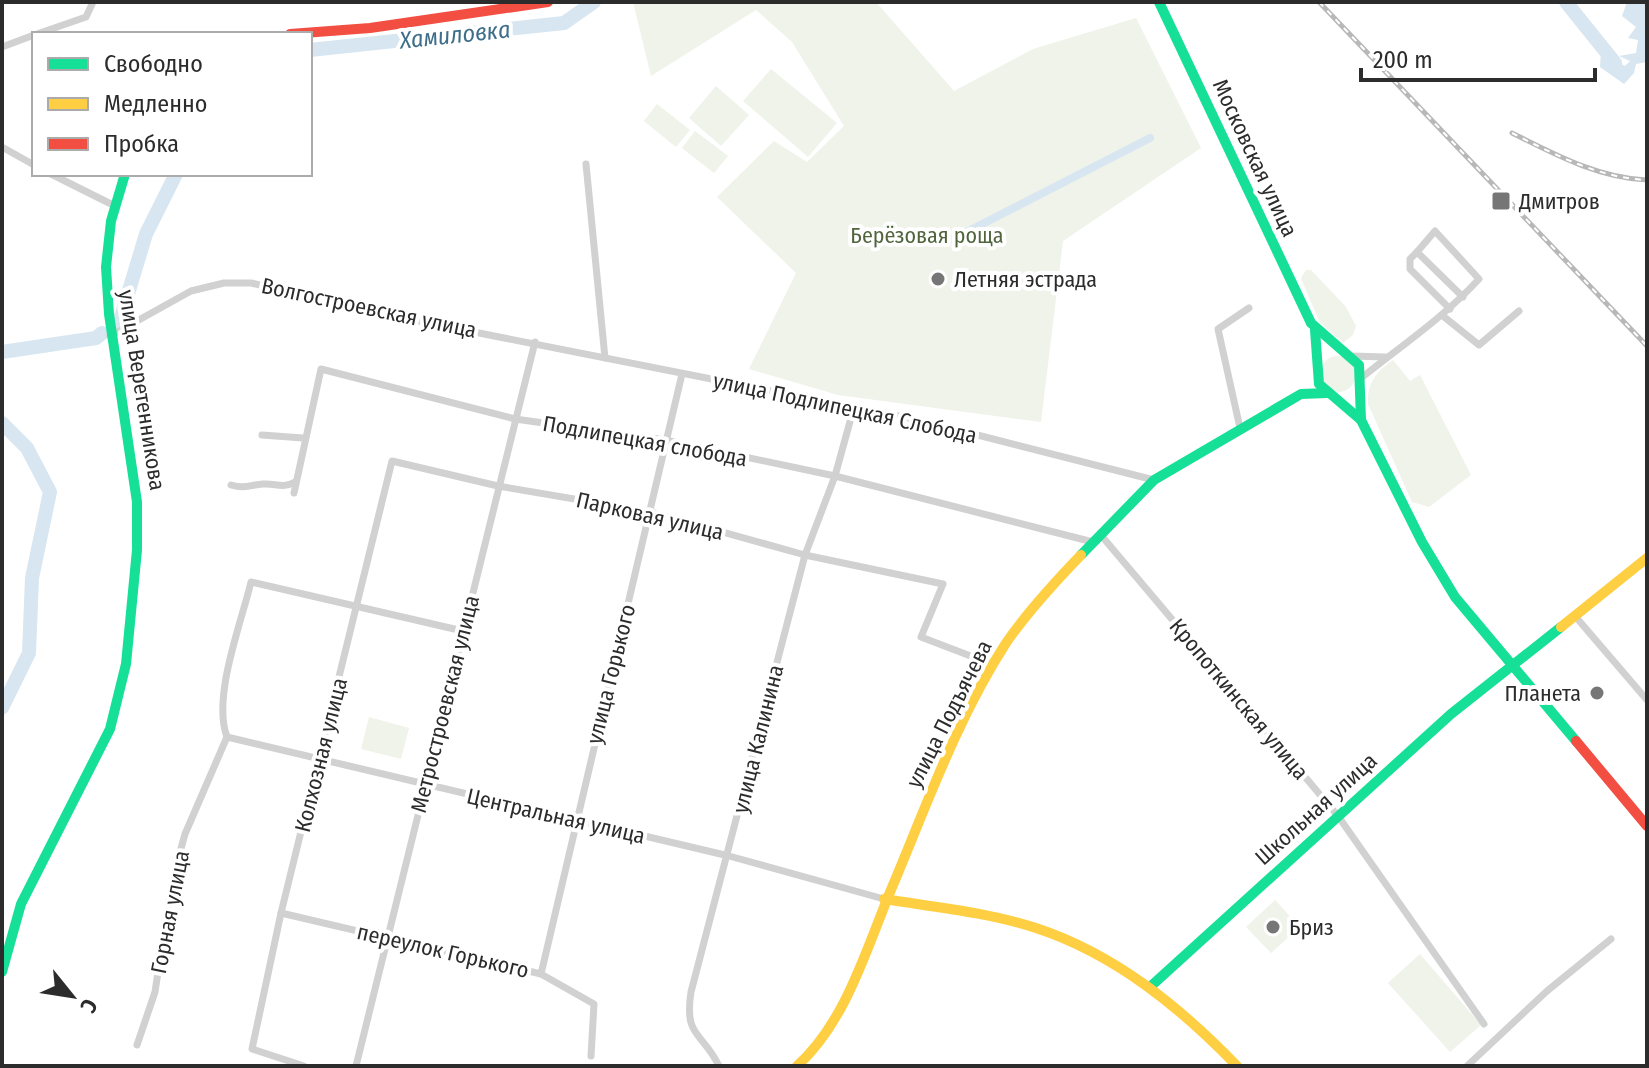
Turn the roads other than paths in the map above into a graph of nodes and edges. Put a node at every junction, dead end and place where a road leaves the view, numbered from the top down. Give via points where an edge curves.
1 (93, 2) edge
2 (548, 2) edge
3 (1159, 2) edge
4 (41, 32) edge
5 (310, 32) edge
6 (32, 35) edge
7 (2, 47) edge
8 (2, 147) edge
9 (32, 164) edge
10 (586, 164) dead end
11 (55, 176) edge
12 (124, 176) edge
13 (113, 205) junction
14 (1417, 252) junction
15 (1463, 297) junction
16 (1249, 308) dead end
17 (1519, 311) dead end
18 (1447, 313) junction
19 (1315, 330) junction
20 (109, 336) junction
21 (535, 342) junction
22 (1346, 354) junction
23 (1388, 357) junction
24 (605, 358) junction
25 (1318, 367) junction
26 (682, 374) junction
27 (1359, 381) junction
28 (1303, 393) junction
29 (1331, 394) junction
30 (854, 407) junction
31 (515, 419) junction
32 (1361, 420) junction
33 (1240, 428) junction
34 (262, 435) dead end
35 (303, 438) junction
36 (665, 440) junction
37 (392, 461) joint
38 (835, 476) junction
39 (1154, 480) junction
40 (295, 482) junction
41 (231, 485) dead end
42 (498, 486) junction
43 (294, 493) dead end
44 (651, 512) junction
45 (1096, 538) junction
46 (805, 555) junction
47 (1647, 558) edge
48 (356, 606) junction
49 (1575, 616) junction
50 (463, 631) junction
51 (994, 665) junction
52 (1514, 665) junction
53 (1647, 700) edge
54 (227, 737) junction
55 (321, 759) junction
56 (424, 785) junction
57 (1338, 816) junction
58 (574, 820) junction
59 (1647, 826) edge
60 (729, 856) junction
61 (884, 899) junction
62 (281, 913) junction
63 (390, 939) junction
64 (1611, 939) dead end
65 (2, 972) edge
66 (541, 974) junction
67 (1150, 987) junction
68 (1484, 1024) dead end
69 (137, 1045) dead end
70 (591, 1056) dead end
71 (1235, 1065) edge
72 (304, 1066) edge
73 (356, 1066) edge
74 (719, 1066) edge
75 (797, 1066) edge
76 (1467, 1066) edge

1 - 4 street via 86,17
2 - 5 main road
3 - 19 main road, Московская улица
6 - 7 street
8 - 9 street
10 - 24 street
11 - 13 street
12 - 13 main road, улица Веретенникова
13 - 20 main road, улица Веретенникова via 106,249
14 - 15 street
14 - 15 street via 1437,231 1479,277
14 - 18 street via 1410,269
15 - 18 street
16 - 33 street via 1218,329
17 - 18 street via 1479,345
18 - 23 street
19 - 22 main road, Московская улица
19 - 25 main road, Московская улица
20 - 21 street, Волгостроевская улица via 202,289 251,283
20 - 65 main road, улица Веретенникова via 139,503 123,672 110,728 29,881
21 - 24 street, улица Подлипецкая Слобода
21 - 31 street, Метростроевская улица
22 - 23 street
22 - 25 main road via 1330,353
22 - 27 main road, Московская улица via 1359,365
23 - 27 street
24 - 26 street, улица Подлипецкая Слобода
25 - 28 main road, улица Подъячева
25 - 29 main road, Московская улица via 1319,384
26 - 30 street, улица Подлипецкая Слобода
26 - 36 street, улица Горького
27 - 29 main road via 1346,395
27 - 32 main road, Московская улица
28 - 29 main road, улица Подъячева
28 - 33 main road, улица Подъячева
29 - 32 main road, Московская улица
30 - 38 street, улица Калинина
30 - 39 street, улица Подлипецкая Слобода
31 - 35 street, Подлипецкая слобода via 321,369
31 - 36 street, Подлипецкая слобода
31 - 42 street, Метростроевская улица
32 - 52 main road, Московская улица via 1434,564 1455,597
33 - 39 main road, улица Подъячева
34 - 35 street
35 - 40 street, Подлипецкая слобода
36 - 38 street, Подлипецкая слобода
36 - 44 street, улица Горького
37 - 42 street, Парковая улица
37 - 48 street, Колхозная улица
38 - 45 street, Подлипецкая слобода
38 - 46 street, улица Калинина
39 - 45 main road, улица Подъячева
40 - 41 street via 285,488 262,484 247,490
40 - 43 street, Подлипецкая слобода
42 - 44 street, Парковая улица
42 - 50 street, Метростроевская улица
44 - 46 street, Парковая улица
44 - 58 street, улица Горького
45 - 51 main road, улица Подъячева via 1044,594
45 - 57 street, Кропоткинская улица
46 - 51 street, Парковая улица via 943,584 921,637
46 - 60 street, улица Калинина
47 - 49 main road, Школьная улица
48 - 50 street
48 - 54 street via 251,582 225,688 222,724
48 - 55 street, Колхозная улица
49 - 52 main road, Школьная улица
49 - 53 street
50 - 56 street, Метростроевская улица
51 - 61 main road, улица Подъячева via 949,751
52 - 57 main road, Школьная улица
52 - 59 main road, Московская улица
54 - 55 street, Центральная улица
54 - 69 street, Горная улица via 185,834 171,885 155,992
55 - 56 street, Центральная улица
55 - 62 street, Колхозная улица
56 - 58 street, Центральная улица
56 - 63 street, Метростроевская улица
57 - 67 main road, Школьная улица
57 - 68 street, Кропоткинская улица
58 - 60 street, Центральная улица
58 - 66 street, улица Горького
60 - 61 street, Центральная улица
60 - 74 street, улица Калинина via 688,1016
61 - 67 main road via 1038,929
61 - 75 main road, улица Подъячева via 846,996 817,1048
62 - 63 street, переулок Горького
62 - 72 street, Колхозная улица via 252,1049
63 - 66 street, переулок Горького
63 - 73 street, Метростроевская улица
64 - 76 street
66 - 70 street, переулок Горького via 594,1004
67 - 71 main road via 1187,1014

